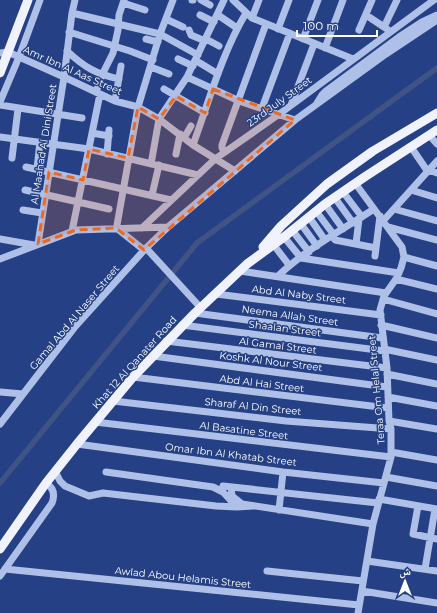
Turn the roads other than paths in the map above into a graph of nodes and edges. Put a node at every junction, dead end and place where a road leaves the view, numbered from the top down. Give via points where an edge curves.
1 (21, 0) edge
2 (28, 0) edge
3 (40, 0) edge
4 (75, 0) edge
5 (173, 0) edge
6 (201, 0) edge
7 (224, 0) edge
8 (233, 0) edge
9 (259, 0) edge
10 (289, 0) edge
11 (318, 0) edge
12 (344, 0) edge
13 (372, 0) edge
14 (398, 0) edge
15 (434, 0) edge
16 (122, 1) edge
17 (210, 5) dead end
18 (144, 10) dead end
19 (72, 13) junction
20 (246, 13) junction
21 (200, 15) dead end
22 (218, 15) junction
23 (366, 15) junction
24 (437, 15) edge
25 (252, 18) junction
26 (166, 19) junction
27 (437, 20) edge
28 (214, 22) junction
29 (266, 24) junction
30 (118, 25) junction
31 (384, 27) junction
32 (237, 28) junction
33 (278, 29) junction
34 (359, 30) dead end
35 (69, 32) junction
36 (391, 32) junction
37 (160, 34) junction
38 (290, 34) junction
39 (146, 39) dead end
40 (303, 39) junction
41 (205, 40) junction
42 (158, 42) junction
43 (314, 44) junction
44 (115, 46) junction
45 (219, 46) dead end
46 (325, 48) junction
47 (67, 51) junction
48 (3, 54) edge
49 (20, 56) junction
50 (178, 59) dead end
51 (353, 59) junction
52 (195, 60) junction
53 (152, 64) junction
54 (121, 66) dead end
55 (0, 73) edge
56 (169, 74) dead end
57 (218, 74) junction
58 (102, 75) junction
59 (64, 76) junction
60 (187, 76) junction
61 (118, 79) junction
62 (164, 89) dead end
63 (213, 89) junction
64 (98, 93) junction
65 (176, 96) junction
66 (115, 100) junction
67 (239, 100) junction
68 (0, 104) edge
69 (291, 105) junction
70 (317, 105) junction
71 (138, 107) junction
72 (18, 108) junction
73 (262, 108) junction
74 (205, 113) junction
75 (437, 113) edge
76 (58, 114) junction
77 (278, 115) junction
78 (82, 118) dead end
79 (437, 118) edge
80 (159, 119) junction
81 (295, 120) junction
82 (437, 125) edge
83 (191, 126) dead end
84 (433, 132) edge
85 (92, 133) junction
86 (182, 136) junction
87 (0, 137) edge
88 (13, 139) junction
89 (40, 142) junction
90 (53, 144) junction
91 (437, 144) edge
92 (193, 145) junction
93 (411, 147) junction
94 (89, 149) junction
95 (225, 152) junction
96 (107, 154) junction
97 (176, 154) dead end
98 (12, 158) dead end
99 (128, 158) junction
100 (215, 159) junction
101 (437, 161) edge
102 (151, 164) junction
103 (159, 165) junction
104 (26, 167) dead end
105 (36, 169) junction
106 (428, 170) junction
107 (235, 171) junction
108 (49, 172) junction
109 (437, 173) edge
110 (198, 175) junction
111 (83, 180) junction
112 (348, 182) junction
113 (123, 189) junction
114 (25, 190) dead end
115 (411, 190) junction
116 (343, 192) junction
117 (45, 194) junction
118 (152, 195) junction
119 (335, 198) junction
120 (437, 198) edge
121 (172, 200) junction
122 (78, 202) junction
123 (325, 204) junction
124 (109, 209) dead end
125 (374, 209) junction
126 (394, 209) junction
127 (23, 210) dead end
128 (42, 213) junction
129 (313, 214) junction
130 (358, 220) junction
131 (437, 221) edge
132 (384, 222) junction
133 (301, 224) junction
134 (117, 228) junction
135 (142, 228) junction
136 (168, 228) junction
137 (343, 229) junction
138 (292, 230) junction
139 (72, 231) junction
140 (333, 236) junction
141 (284, 237) junction
142 (0, 239) edge
143 (326, 240) junction
144 (437, 240) edge
145 (36, 244) junction
146 (356, 244) junction
147 (269, 246) junction
148 (317, 246) junction
149 (376, 248) junction
150 (145, 249) junction
151 (309, 252) junction
152 (375, 256) dead end
153 (404, 257) junction
154 (301, 258) junction
155 (0, 259) edge
156 (289, 265) junction
157 (437, 266) edge
158 (240, 271) junction
159 (278, 276) junction
160 (397, 276) junction
161 (437, 289) edge
162 (216, 294) junction
163 (385, 296) junction
164 (198, 310) junction
165 (381, 314) junction
166 (437, 314) edge
167 (182, 325) junction
168 (381, 325) junction
169 (382, 338) junction
170 (437, 338) edge
171 (166, 341) junction
172 (384, 350) junction
173 (153, 356) junction
174 (437, 360) edge
175 (387, 371) junction
176 (133, 377) junction
177 (437, 384) edge
178 (388, 387) junction
179 (0, 392) edge
180 (23, 394) junction
181 (388, 397) junction
182 (113, 401) junction
183 (437, 406) edge
184 (388, 408) junction
185 (1, 421) edge
186 (389, 421) junction
187 (95, 422) junction
188 (391, 429) junction
189 (437, 429) edge
190 (76, 444) junction
191 (391, 454) junction
192 (437, 460) edge
193 (55, 471) junction
194 (106, 472) dead end
195 (283, 472) junction
196 (385, 480) junction
197 (46, 483) junction
198 (223, 486) dead end
199 (437, 486) edge
200 (231, 487) junction
201 (281, 492) junction
202 (379, 501) junction
203 (253, 506) junction
204 (418, 506) junction
205 (237, 507) junction
206 (436, 509) edge
207 (279, 510) junction
208 (373, 524) junction
209 (434, 538) edge
210 (0, 549) edge
211 (367, 561) junction
212 (5, 569) junction
213 (425, 569) junction
214 (267, 571) dead end
215 (437, 571) edge
216 (0, 576) edge
217 (363, 581) junction
218 (362, 591) junction
219 (437, 603) edge
220 (358, 609) edge

1 - 48 main road
2 - 48 main road
3 - 49 street
4 - 19 street, Al Maahad Al Dini Street
5 - 26 street
6 - 17 street
7 - 22 street
8 - 20 street
9 - 25 street
10 - 33 street
11 - 40 street
12 - 46 street
13 - 23 street
14 - 31 street
15 - 36 street, 23rd July Street
16 - 18 street
16 - 30 street
19 - 30 street
19 - 35 street, Al Maahad Al Dini Street
20 - 25 street
20 - 32 street
21 - 28 street
22 - 28 street
22 - 32 street
23 - 31 street
23 - 34 street
24 - 70 street via 412,28 347,75 322,95
25 - 29 street
26 - 37 street
26 - 41 street via 186,28 191,35
27 - 70 street
28 - 41 street
29 - 33 street
29 - 67 street
30 - 37 street
30 - 44 street
31 - 36 street
32 - 57 street
33 - 38 street
35 - 44 street
35 - 47 street, Al Maahad Al Dini Street
36 - 51 street, 23rd July Street
37 - 42 street
37 - 52 street
38 - 40 street
38 - 73 street
39 - 42 street
40 - 43 street
41 - 45 street
41 - 52 street
42 - 53 street
43 - 46 street
43 - 69 street
44 - 53 street via 137,53
44 - 58 street
46 - 51 street
47 - 58 street via 83,66
47 - 59 street, Al Maahad Al Dini Street
48 - 49 street, Amr Ibn Al Aas Street
48 - 55 main road
49 - 59 street, Amr Ibn Al Aas Street
49 - 68 street
50 - 52 street
51 - 69 street, 23rd July Street
52 - 57 street
52 - 60 street
53 - 56 street
53 - 71 street
54 - 61 street
57 - 63 street
58 - 61 street
58 - 64 street
59 - 64 street, Amr Ibn Al Aas Street
59 - 76 street, Al Maahad Al Dini Street
60 - 63 street
60 - 65 street
61 - 66 street
62 - 65 street
63 - 67 street
63 - 74 street
64 - 66 street, Amr Ibn Al Aas Street
64 - 85 street
65 - 74 street
65 - 80 street
66 - 71 street, Amr Ibn Al Aas Street
67 - 73 street
67 - 95 street via 222,145
68 - 72 street
69 - 77 street, 23rd July Street
70 - 81 street
71 - 80 street, Amr Ibn Al Aas Street
71 - 99 street
72 - 76 street
72 - 88 street
73 - 77 street
74 - 92 street
75 - 147 main road, Khat 12 Al Qanater Road via 373,151 327,184 281,226
76 - 78 street
76 - 90 street, Al Maahad Al Dini Street
77 - 81 street
77 - 95 street, 23rd July Street
79 - 112 main road
80 - 86 street, Amr Ibn Al Aas Street
80 - 102 street
81 - 107 street
82 - 112 main road
83 - 86 street
84 - 91 street
84 - 93 main road, Khat 12 Al Qanater Road
85 - 94 street
85 - 96 street via 109,133
86 - 92 street, Amr Ibn Al Aas Street
86 - 97 street
87 - 88 street
88 - 89 street
88 - 98 street
89 - 90 street
89 - 105 street
90 - 94 street
90 - 108 street, Al Maahad Al Dini Street
92 - 100 street, Amr Ibn Al Aas Street
93 - 106 street
93 - 112 main road, Khat 12 Al Qanater Road
94 - 96 street
94 - 111 street
95 - 100 street, 23rd July Street
96 - 99 street
99 - 102 street
99 - 113 street
100 - 107 street, Amr Ibn Al Aas Street
100 - 110 street, 23rd July Street
101 - 106 street
102 - 103 street
103 - 110 street
103 - 118 street
104 - 105 street
105 - 108 street
106 - 109 street
106 - 115 street
107 - 136 street
108 - 111 street
108 - 117 street, Al Maahad Al Dini Street
110 - 121 street, 23rd July Street
111 - 113 street
111 - 122 street
112 - 116 main road, Khat 12 Al Qanater Road
112 - 125 street
112 - 147 main road via 314,201
113 - 118 street
113 - 134 street
114 - 117 street
115 - 120 street
115 - 126 street
116 - 119 main road, Khat 12 Al Qanater Road
116 - 130 street
117 - 122 street
117 - 128 street, Al Maahad Al Dini Street
118 - 121 street
119 - 123 main road, Khat 12 Al Qanater Road
119 - 130 street
121 - 135 street, 23rd July Street
122 - 124 street
122 - 139 street
123 - 129 main road, Khat 12 Al Qanater Road
123 - 137 street
125 - 130 street
125 - 132 street
126 - 131 street
126 - 132 street
127 - 128 street
128 - 145 street, Al Maahad Al Dini Street
129 - 133 main road, Khat 12 Al Qanater Road
129 - 140 street
129 - 143 street
130 - 137 street
130 - 146 street
132 - 144 street
132 - 149 street
132 - 153 street via 402,247
133 - 138 main road, Khat 12 Al Qanater Road
133 - 148 street
134 - 135 street
134 - 139 street
134 - 150 street
135 - 136 street
136 - 150 street, Gamal Abd Al Naser Street
137 - 140 street
138 - 141 main road, Khat 12 Al Qanater Road
138 - 151 street
139 - 145 street
140 - 143 street
140 - 146 street via 335,240
141 - 147 main road, Khat 12 Al Qanater Road
141 - 154 street
142 - 145 street
143 - 148 street
145 - 155 street
146 - 149 street
147 - 156 street
147 - 158 main road, Khat 12 Al Qanater Road
148 - 151 street
149 - 152 street
150 - 164 street via 186,291
150 - 180 street, Gamal Abd Al Naser Street via 74,328
151 - 154 street
153 - 157 street
153 - 160 street, Teraa Om Helal Street
154 - 156 street
154 - 160 street
156 - 159 street
158 - 159 street
158 - 162 main road, Khat 12 Al Qanater Road
159 - 163 street
160 - 161 street
160 - 163 street, Teraa Om Helal Street
162 - 164 main road, Khat 12 Al Qanater Road
162 - 165 street, Abd Al Naby Street
163 - 165 street, Teraa Om Helal Street
163 - 166 street
164 - 167 main road, Khat 12 Al Qanater Road
164 - 169 street, Neema Allah Street
165 - 168 street, Teraa Om Helal Street
167 - 171 main road, Khat 12 Al Qanater Road
167 - 172 street, Shaalan Street
168 - 169 street, Teraa Om Helal Street
168 - 170 street
169 - 172 street, Teraa Om Helal Street
171 - 173 main road, Khat 12 Al Qanater Road
171 - 175 street, Al Gamal Street
172 - 174 street, Shaalan Street
172 - 175 street, Teraa Om Helal Street
173 - 176 main road, Khat 12 Al Qanater Road
173 - 178 street, Koshk Al Nour Street
175 - 177 street, Al Gamal Street
175 - 178 street, Teraa Om Helal Street
176 - 182 main road, Khat 12 Al Qanater Road
176 - 184 street, Abd Al Hai Street
178 - 181 street, Teraa Om Helal Street
179 - 180 street
180 - 185 street, Gamal Abd Al Naser Street
181 - 183 street
181 - 184 street, Teraa Om Helal Street
182 - 187 main road, Khat 12 Al Qanater Road
182 - 188 street, Sharaf Al Din Street via 286,421
184 - 186 street, Teraa Om Helal Street
186 - 188 street, Teraa Om Helal Street
186 - 189 street
187 - 190 main road, Khat 12 Al Qanater Road
187 - 191 street, Al Basatine Street
188 - 191 street, Teraa Om Helal Street
190 - 193 main road, Khat 12 Al Qanater Road
190 - 195 street, Omar Ibn Al Khatab Street
191 - 192 street, Al Basatine Street
191 - 196 street, Teraa Om Helal Street
193 - 197 main road, Khat 12 Al Qanater Road
193 - 205 street via 63,484 89,496 109,494
194 - 205 street via 213,487 223,492
195 - 196 street, Omar Ibn Al Khatab Street
195 - 201 street
196 - 199 street, Omar Ibn Al Khatab Street
196 - 202 street, Teraa Om Helal Street
197 - 210 main road, Khat 12 Al Qanater Road
197 - 212 street via 53,490 52,503
198 - 200 street
200 - 201 street
200 - 203 street via 235,500
201 - 202 street
201 - 207 street
202 - 204 street
202 - 208 street, Teraa Om Helal Street
203 - 205 street
203 - 207 street
204 - 206 street
204 - 209 street via 414,534
206 - 209 street
207 - 208 street
208 - 211 street, Teraa Om Helal Street
209 - 213 street
211 - 213 street
211 - 217 street, Teraa Om Helal Street
212 - 216 street
212 - 220 street, Awlad Abou Helamis Street
213 - 215 street
214 - 217 street
217 - 218 street, Teraa Om Helal Street
218 - 219 street
218 - 220 street, Teraa Om Helal Street

